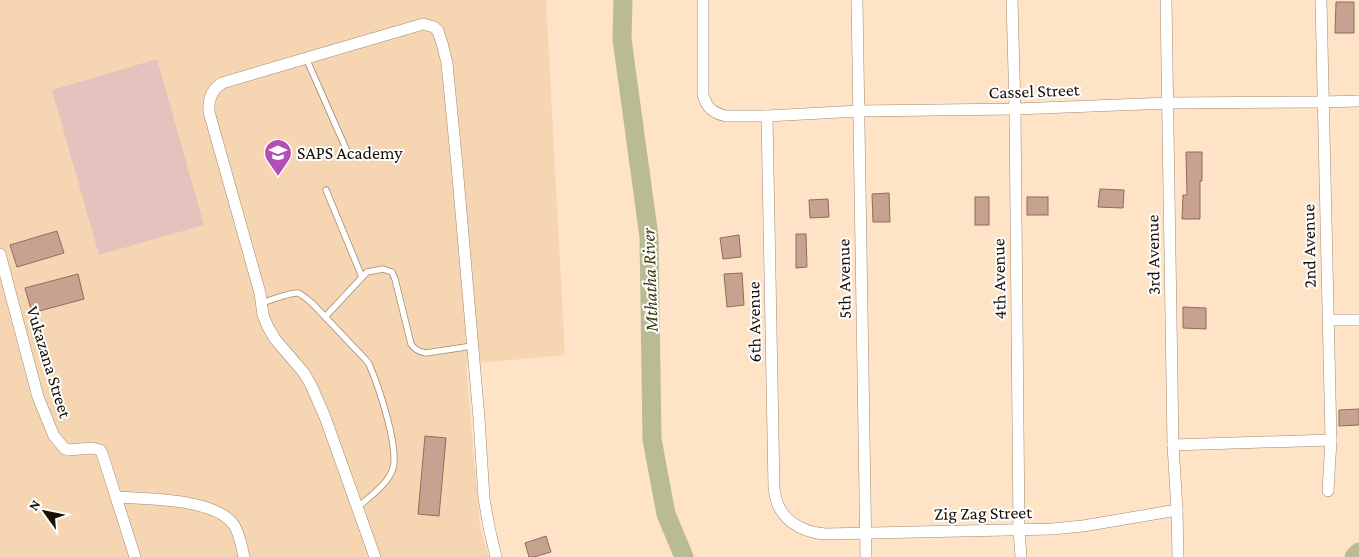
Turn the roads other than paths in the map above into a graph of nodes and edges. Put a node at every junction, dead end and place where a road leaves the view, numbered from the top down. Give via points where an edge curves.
1 (703, 0) edge
2 (857, 0) edge
3 (1012, 0) edge
4 (1166, 0) edge
5 (1321, 0) edge
6 (306, 58) junction
7 (1359, 101) edge
8 (1323, 102) junction
9 (1169, 103) junction
10 (1015, 109) junction
11 (859, 111) junction
12 (767, 116) junction
13 (346, 151) dead end
14 (326, 190) dead end
15 (0, 254) edge
16 (362, 277) junction
17 (261, 303) junction
18 (325, 317) junction
19 (1329, 320) junction
20 (1359, 320) edge
21 (472, 346) junction
22 (1331, 440) junction
23 (1173, 445) junction
24 (1328, 491) dead end
25 (116, 497) junction
26 (358, 507) junction
27 (1177, 510) junction
28 (792, 522) joint
29 (1020, 530) junction
30 (866, 533) junction
31 (135, 557) edge
32 (244, 557) edge
33 (375, 557) edge
34 (496, 557) edge
35 (866, 557) edge
36 (1021, 557) edge
37 (1178, 557) edge

1 - 12 street, Cassel Street via 703,88 711,110 726,116
2 - 11 street, 5th Avenue
3 - 10 street, 4th Avenue
4 - 9 street, 3rd Avenue
5 - 8 street, 2nd Avenue
6 - 13 lane
6 - 17 street via 222,83 209,98
6 - 21 street via 418,24 438,31 448,69
7 - 8 street, Cassel Street
8 - 9 street, Cassel Street
8 - 19 street, 2nd Avenue
9 - 10 street, Cassel Street
9 - 23 street, 3rd Avenue
10 - 11 street, Cassel Street
10 - 29 street, 4th Avenue
11 - 12 street, Cassel Street
11 - 30 street, 5th Avenue
12 - 28 street, 6th Avenue via 774,488 778,506
14 - 16 lane
15 - 25 street, Vukazana Street via 38,397 54,436 68,450 100,450
16 - 18 lane
16 - 21 lane via 376,269 392,272 411,344 417,351 426,353
17 - 18 lane via 298,293
17 - 26 street via 275,339 311,385
18 - 26 lane via 369,364 392,436 394,469
19 - 20 street
19 - 22 street, 2nd Avenue
21 - 34 street via 484,498
22 - 23 street
22 - 24 street, 2nd Avenue
23 - 27 street, 3rd Avenue
25 - 31 street, Vukazana Street
25 - 32 street via 190,503 220,513 235,525
26 - 33 street
27 - 29 street, Zig Zag Street via 1083,526
27 - 37 street, 3rd Avenue
28 - 30 street, Zig Zag Street via 802,529 819,533
29 - 30 street, Zig Zag Street
29 - 36 street, 4th Avenue
30 - 35 street, 5th Avenue

